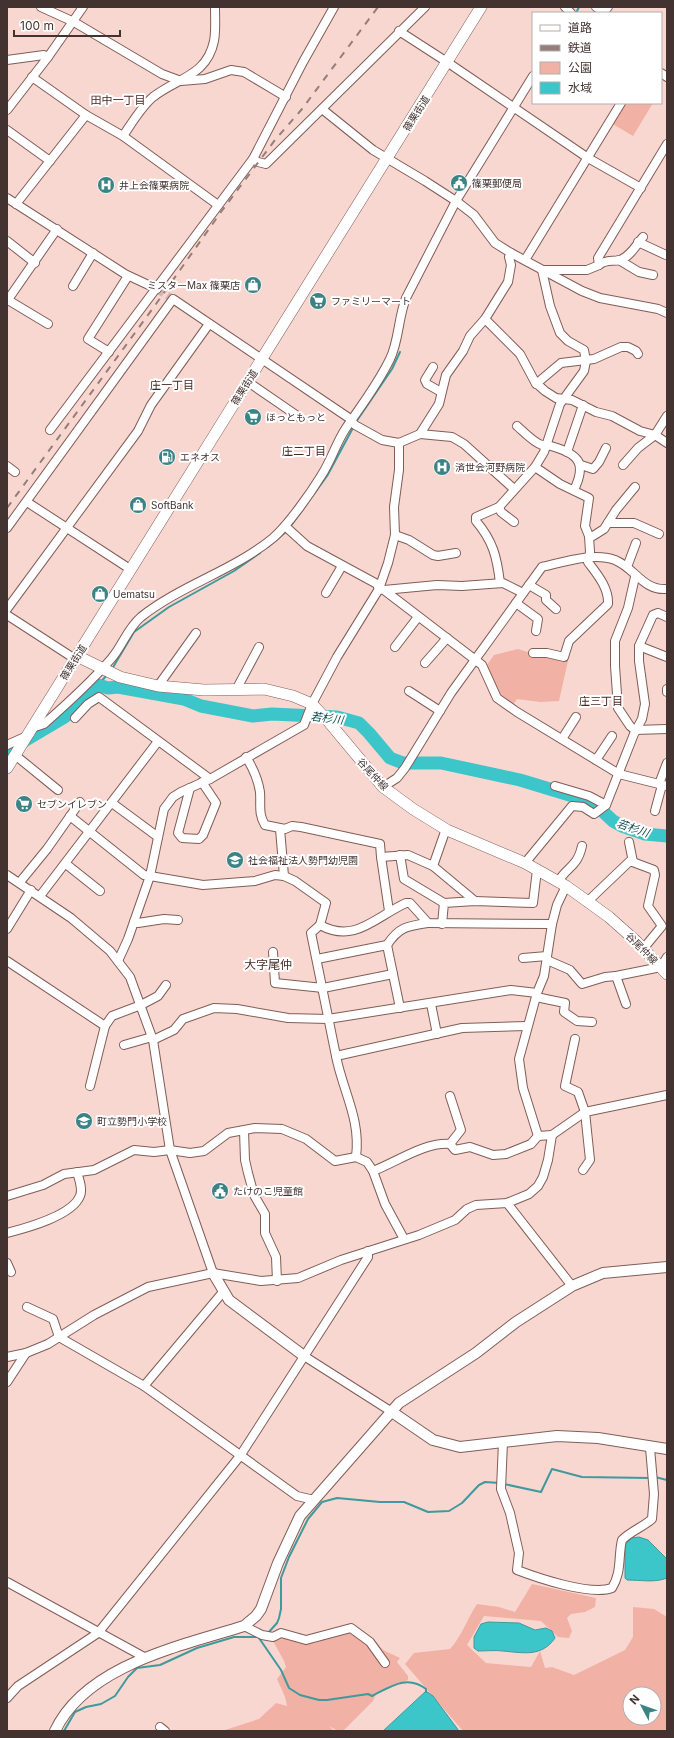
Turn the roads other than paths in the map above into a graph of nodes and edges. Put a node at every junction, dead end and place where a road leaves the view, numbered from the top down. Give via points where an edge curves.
1 (41, 7) edge
2 (83, 7) edge
3 (215, 7) edge
4 (334, 7) edge
5 (425, 7) edge
6 (481, 7) edge
7 (596, 7) edge
8 (608, 7) edge
9 (74, 22) junction
10 (399, 31) junction
11 (48, 57) junction
12 (7, 60) edge
13 (447, 62) junction
14 (32, 77) junction
15 (532, 78) edge
16 (181, 81) junction
17 (286, 97) junction
18 (620, 104) edge
19 (514, 107) junction
20 (322, 109) junction
21 (7, 110) edge
22 (86, 115) junction
23 (7, 130) edge
24 (123, 136) junction
25 (667, 144) edge
26 (588, 158) junction
27 (253, 159) junction
28 (387, 159) junction
29 (50, 161) junction
30 (641, 188) junction
31 (7, 198) edge
32 (456, 201) junction
33 (16, 204) junction
34 (218, 205) junction
35 (57, 229) junction
36 (7, 241) edge
37 (93, 253) junction
38 (511, 253) junction
39 (666, 256) dead end
40 (524, 260) junction
41 (619, 260) junction
42 (35, 262) junction
43 (599, 265) junction
44 (542, 270) junction
45 (653, 274) dead end
46 (128, 276) junction
47 (73, 286) dead end
48 (157, 289) junction
49 (7, 300) edge
50 (667, 313) edge
51 (485, 319) junction
52 (48, 324) dead end
53 (208, 324) junction
54 (109, 352) junction
55 (638, 354) dead end
56 (262, 360) junction
57 (586, 361) junction
58 (432, 367) dead end
59 (248, 382) junction
60 (536, 384) junction
61 (441, 392) junction
62 (563, 399) junction
63 (583, 405) junction
64 (667, 416) edge
65 (299, 417) dead end
66 (352, 421) junction
67 (517, 426) dead end
68 (50, 430) dead end
69 (420, 434) junction
70 (655, 435) junction
71 (399, 443) junction
72 (667, 443) edge
73 (546, 446) junction
74 (606, 448) dead end
75 (567, 452) junction
76 (581, 465) junction
77 (623, 465) dead end
78 (7, 466) edge
79 (535, 467) junction
80 (16, 472) dead end
81 (635, 487) dead end
82 (514, 489) junction
83 (574, 490) junction
84 (27, 502) junction
85 (498, 508) junction
86 (514, 522) dead end
87 (608, 523) junction
88 (285, 526) junction
89 (66, 527) junction
90 (7, 528) edge
91 (659, 534) dead end
92 (395, 535) junction
93 (589, 536) junction
94 (636, 543) dead end
95 (456, 553) dead end
96 (588, 558) junction
97 (342, 566) junction
98 (628, 567) junction
99 (130, 569) junction
100 (635, 577) junction
101 (500, 583) junction
102 (529, 585) junction
103 (382, 589) junction
104 (667, 589) edge
105 (326, 593) dead end
106 (523, 593) junction
107 (516, 603) junction
108 (7, 609) edge
109 (556, 609) dead end
110 (7, 616) edge
111 (418, 617) junction
112 (667, 617) edge
113 (536, 631) dead end
114 (196, 633) dead end
115 (447, 638) junction
116 (639, 646) junction
117 (259, 647) dead end
118 (395, 647) dead end
119 (534, 653) dead end
120 (667, 657) edge
121 (76, 658) junction
122 (476, 660) junction
123 (425, 662) dead end
124 (102, 669) junction
125 (158, 686) junction
126 (236, 690) junction
127 (409, 691) dead end
128 (70, 701) junction
129 (314, 709) junction
130 (82, 710) junction
131 (440, 711) junction
132 (576, 717) dead end
133 (75, 718) dead end
134 (667, 729) edge
135 (635, 730) junction
136 (28, 734) junction
137 (612, 736) dead end
138 (562, 739) junction
139 (156, 744) dead end
140 (7, 746) edge
141 (15, 754) junction
142 (246, 757) junction
143 (596, 760) junction
144 (667, 763) edge
145 (7, 768) edge
146 (619, 774) junction
147 (206, 781) junction
148 (663, 785) edge
149 (556, 786) dead end
150 (383, 787) junction
151 (190, 788) junction
152 (58, 790) dead end
153 (80, 802) dead end
154 (112, 804) junction
155 (606, 805) junction
156 (655, 811) dead end
157 (70, 816) junction
158 (280, 829) junction
159 (446, 829) junction
160 (90, 833) junction
161 (158, 838) junction
162 (629, 842) dead end
163 (582, 846) dead end
164 (400, 855) junction
165 (381, 856) junction
166 (632, 862) junction
167 (525, 863) junction
168 (66, 864) junction
169 (433, 866) junction
170 (537, 870) junction
171 (7, 875) edge
172 (150, 876) junction
173 (284, 876) junction
174 (20, 882) junction
175 (562, 884) junction
176 (31, 890) junction
177 (100, 891) dead end
178 (40, 896) junction
179 (475, 901) junction
180 (588, 902) junction
181 (444, 903) junction
182 (389, 911) junction
183 (178, 920) dead end
184 (134, 922) junction
185 (428, 923) junction
186 (442, 924) junction
187 (552, 924) junction
188 (320, 925) junction
189 (7, 929) edge
190 (387, 945) junction
191 (643, 949) junction
192 (273, 952) dead end
193 (667, 957) edge
194 (523, 958) dead end
195 (547, 958) junction
196 (317, 959) junction
197 (118, 960) junction
198 (7, 961) edge
199 (665, 972) edge
200 (393, 974) junction
201 (616, 976) junction
202 (166, 985) dead end
203 (323, 988) junction
204 (536, 995) junction
205 (431, 1004) junction
206 (626, 1004) dead end
207 (141, 1006) junction
208 (400, 1008) junction
209 (328, 1019) junction
210 (592, 1022) dead end
211 (105, 1026) junction
212 (527, 1026) junction
213 (437, 1034) junction
214 (152, 1038) junction
215 (575, 1039) dead end
216 (124, 1045) dead end
217 (336, 1056) junction
218 (90, 1086) dead end
219 (667, 1095) edge
220 (450, 1096) dead end
221 (585, 1112) junction
222 (244, 1131) junction
223 (552, 1135) junction
224 (538, 1136) junction
225 (450, 1144) junction
226 (170, 1150) junction
227 (356, 1157) junction
228 (583, 1170) dead end
229 (373, 1171) junction
230 (77, 1172) junction
231 (7, 1196) edge
232 (507, 1203) junction
233 (7, 1233) edge
234 (404, 1239) junction
235 (368, 1251) junction
236 (7, 1263) edge
237 (667, 1267) edge
238 (11, 1272) dead end
239 (213, 1273) junction
240 (278, 1281) junction
241 (572, 1286) junction
242 (223, 1292) junction
243 (26, 1307) dead end
244 (60, 1337) junction
245 (26, 1353) junction
246 (304, 1356) junction
247 (7, 1357) edge
248 (7, 1382) edge
249 (144, 1386) junction
250 (392, 1412) junction
251 (503, 1442) junction
252 (650, 1448) junction
253 (667, 1449) edge
254 (240, 1456) junction
255 (314, 1500) junction
256 (7, 1582) edge
257 (244, 1626) junction
258 (98, 1633) junction
259 (144, 1657) junction
260 (385, 1663) dead end
261 (7, 1698) edge
262 (55, 1731) edge

1 - 9 street
2 - 9 street
3 - 16 street via 214,41 204,65
4 - 17 street
5 - 10 street
6 - 13 main road, 篠栗街道
7 - 8 street via 604,12
9 - 11 street
9 - 16 street via 162,74
10 - 13 street
10 - 20 street
11 - 12 street via 44,55
11 - 14 street
13 - 19 street
13 - 28 main road, 篠栗街道
14 - 21 street
14 - 22 street
15 - 19 street
16 - 17 street via 205,79 231,70 244,72
16 - 24 street via 151,99
17 - 27 street
18 - 26 street
19 - 26 street
19 - 32 street
20 - 27 street via 266,164
20 - 28 street
22 - 24 street
22 - 29 street
23 - 29 street
24 - 34 street
25 - 30 street
26 - 30 street
26 - 40 street
27 - 34 street
28 - 32 street
28 - 56 main road, 篠栗街道
29 - 33 street
30 - 43 street via 598,258
31 - 33 street
32 - 38 street via 474,215 495,243
32 - 66 street via 406,298 391,358
33 - 35 street
34 - 48 street
35 - 37 street
35 - 42 street
36 - 42 street
37 - 46 street
37 - 47 street
38 - 40 street
38 - 51 street via 508,282
39 - 41 street via 641,240
40 - 44 street
41 - 43 street
41 - 45 street via 639,272
42 - 49 street
43 - 44 street via 587,270
44 - 50 street via 600,298
44 - 57 street via 550,306 560,333 584,350
46 - 48 street
46 - 54 street via 88,339
48 - 54 street
49 - 52 street
51 - 60 street via 520,354
51 - 61 street via 470,336 446,375
53 - 56 street
53 - 84 street via 173,299
53 - 89 street via 151,405 138,431
54 - 68 street
55 - 57 street via 628,347 621,347
56 - 59 main road, 篠栗街道
56 - 66 street
57 - 60 street via 562,363
57 - 62 street via 584,371
58 - 61 street via 425,380
59 - 65 street
59 - 99 main road, 篠栗街道
60 - 62 street via 556,398
61 - 69 street via 439,404
62 - 63 street
62 - 73 street
63 - 70 street via 612,416 640,431
63 - 75 street
64 - 70 street
66 - 71 street via 382,440
66 - 88 street via 321,476
67 - 73 street via 541,445
69 - 71 street
69 - 82 street via 452,437 464,444
70 - 72 street
70 - 77 street via 638,448
71 - 92 street via 399,470 394,507
73 - 75 street
73 - 79 street
74 - 76 street via 593,469
75 - 76 street via 579,460
76 - 83 street
78 - 80 street
79 - 82 street
79 - 83 street
81 - 87 street
82 - 85 street
83 - 93 street via 589,498 585,526
84 - 89 street
84 - 90 street
85 - 86 street
85 - 101 street via 476,517 476,521 487,533 496,554
87 - 91 street via 634,523
87 - 93 street via 599,533
88 - 97 street via 308,546
88 - 124 street via 253,553 191,585 143,616 133,625 113,657
89 - 99 street
89 - 108 street
92 - 95 street via 409,540 433,555
92 - 103 street
93 - 96 street
94 - 98 street
96 - 98 street via 614,560
96 - 102 street via 542,567
96 - 119 street via 588,562 600,578 609,599 608,604 569,641 564,657
97 - 103 street
97 - 105 street
98 - 100 street
99 - 121 main road, 篠栗街道
100 - 104 street via 648,586
100 - 135 street via 628,608 615,641 615,660 618,708
101 - 103 street
101 - 106 street
102 - 106 street
102 - 109 street via 546,596 546,600
103 - 111 street
103 - 129 street via 337,657
106 - 107 street
107 - 113 street via 538,619
107 - 122 street
110 - 121 street
111 - 115 street
111 - 118 street
112 - 116 street via 658,613 653,615
114 - 125 street
115 - 122 street
115 - 123 street
116 - 120 street
116 - 135 street via 645,704 642,719
117 - 126 street
121 - 124 main road, 谷尾仲線
121 - 136 main road, 篠栗街道
122 - 131 street
122 - 138 street via 482,665 497,698
124 - 125 main road, 谷尾仲線 via 120,677
124 - 128 street
125 - 126 main road, 谷尾仲線
126 - 129 main road, 谷尾仲線 via 264,689 283,693
127 - 131 street
128 - 130 street
128 - 136 street via 44,724
129 - 142 street via 304,725
129 - 150 main road, 谷尾仲線 via 328,720
130 - 133 street
130 - 147 street via 99,697
131 - 150 street via 405,768 397,778
132 - 138 street
134 - 135 street
135 - 146 street
136 - 140 street
136 - 141 main road, 篠栗街道
137 - 143 street
138 - 143 street
139 - 154 street
141 - 145 main road, 篠栗街道
141 - 152 street
142 - 147 street
142 - 158 street via 254,770 260,792 260,818 265,825
143 - 146 street
144 - 148 street
146 - 148 street
146 - 155 street
147 - 151 street
147 - 151 street via 216,803 203,835 194,840 182,838 178,833
148 - 156 street
149 - 155 street via 589,796
150 - 159 main road, 谷尾仲線
151 - 161 street via 168,802
153 - 157 street
154 - 160 street
154 - 161 street
155 - 167 street via 594,814 583,807 572,806
157 - 160 street
157 - 174 street
158 - 165 street via 301,827 380,844
158 - 173 street
159 - 167 main road, 谷尾仲線
159 - 169 street
160 - 168 street
160 - 172 street via 144,875
161 - 172 street
162 - 166 street
163 - 175 street via 576,863 562,874
164 - 165 street
164 - 169 street via 408,855
164 - 181 street via 404,879
165 - 182 street
166 - 180 street via 630,861
166 - 191 street via 654,870 648,906 662,926
167 - 170 main road, 谷尾仲線
168 - 177 street
168 - 178 street
169 - 179 street
170 - 175 main road, 谷尾仲線
170 - 179 street via 533,903
171 - 174 street
172 - 173 street via 203,885
172 - 184 street
173 - 188 street via 326,902
174 - 176 street
175 - 180 main road, 谷尾仲線
175 - 187 street
176 - 178 street
176 - 189 street
178 - 197 street via 71,918
179 - 181 street
180 - 191 main road, 谷尾仲線
181 - 186 street
182 - 185 street via 410,903
182 - 188 street via 355,932 332,932
183 - 184 street
184 - 197 street
185 - 186 street
185 - 190 street via 407,926
186 - 187 street
187 - 195 street
188 - 196 street via 311,933
190 - 196 street
190 - 200 street
191 - 199 main road, 谷尾仲線
192 - 203 street via 275,983
193 - 199 street
194 - 195 street
195 - 201 street via 570,970 582,984
195 - 204 street via 544,976
196 - 203 street
197 - 207 street via 130,977
198 - 211 street
199 - 201 street
200 - 203 street
200 - 208 street
201 - 206 street
202 - 207 street via 158,996
203 - 209 street
204 - 205 street via 511,990
204 - 210 street via 565,1003 564,1012 577,1021
204 - 212 street
205 - 208 street
205 - 213 street
207 - 211 street via 112,1016
207 - 214 street
208 - 209 street
209 - 214 street via 288,1018 237,1009 214,1008 183,1019 174,1030
209 - 217 street
211 - 218 street
212 - 213 street via 462,1028
212 - 224 street via 519,1059 523,1088
213 - 217 street
214 - 216 street
214 - 226 street
215 - 221 street via 565,1086 578,1092
217 - 227 street via 358,1134
219 - 221 street
220 - 225 street via 461,1130
221 - 223 street
221 - 228 street via 590,1160
222 - 226 street via 228,1133 204,1151 190,1153
222 - 227 street via 255,1128 282,1129 306,1139 335,1161
222 - 240 street via 245,1160 254,1194 265,1214 265,1233 276,1257
223 - 224 street
223 - 232 street via 548,1160 538,1186 528,1194
224 - 225 street via 531,1144 517,1150 493,1155 470,1147 455,1150
225 - 229 street via 430,1145
226 - 230 street via 134,1150 94,1170
226 - 239 street
227 - 229 street via 367,1162
229 - 234 street via 385,1204
230 - 231 street via 64,1174 43,1185
230 - 233 street via 82,1190 80,1197 64,1212 42,1223
232 - 234 street via 476,1204 456,1220
232 - 241 street
234 - 235 street
235 - 240 street via 298,1278
235 - 246 street via 368,1257
236 - 238 street
237 - 241 street via 603,1273
239 - 240 street
239 - 242 street
239 - 244 street via 148,1287 94,1315
241 - 250 street via 516,1322 476,1354 413,1393
242 - 246 street via 243,1312
242 - 249 street
243 - 244 street via 53,1319
244 - 245 street
244 - 249 street
245 - 247 street
245 - 248 street
246 - 250 street
246 - 254 street
249 - 254 street
250 - 251 street via 433,1440 447,1444 474,1446
250 - 255 street
251 - 252 street via 568,1437 616,1440
251 - 252 street via 501,1489 510,1513 519,1553 516,1570 538,1579 601,1591 612,1588 619,1574 622,1540 652,1519 654,1494
252 - 253 street
254 - 255 street via 297,1496
254 - 258 street
255 - 257 street via 300,1516 292,1531 261,1609
256 - 258 street
257 - 259 street
257 - 260 street via 262,1635 273,1637 281,1633 306,1640 351,1628 370,1642
258 - 259 street
258 - 261 street via 18,1686
259 - 262 street via 78,1698

